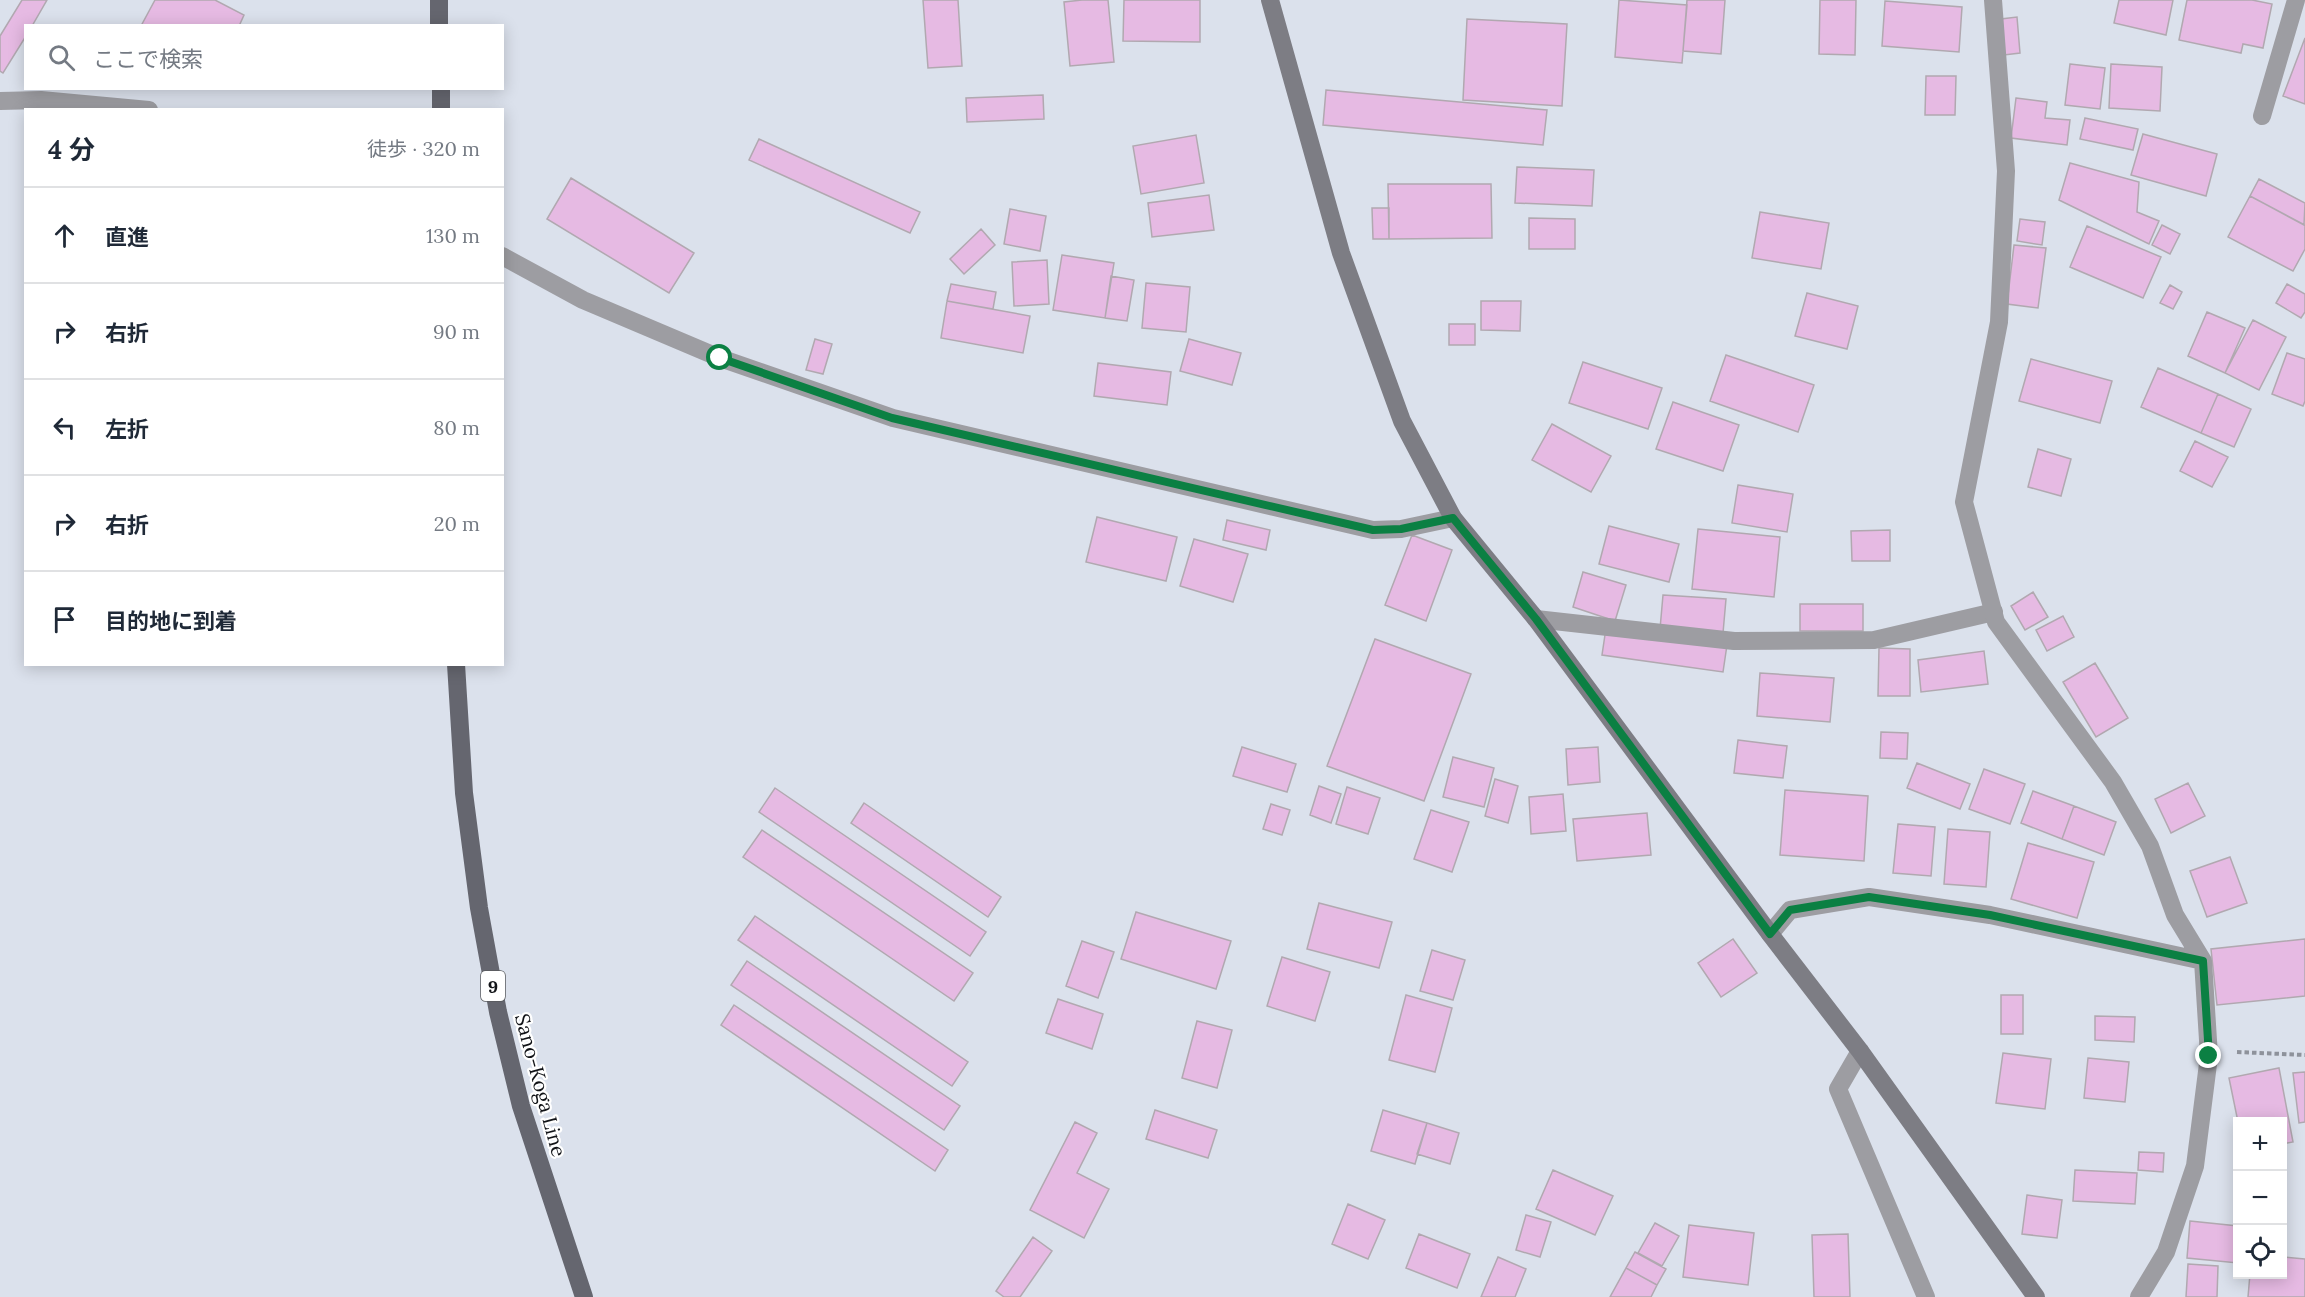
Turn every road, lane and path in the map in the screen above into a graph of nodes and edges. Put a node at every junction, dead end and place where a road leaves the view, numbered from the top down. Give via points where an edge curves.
1 (439, 0) edge
2 (1270, 0) edge
3 (1993, 0) edge
4 (2296, 0) edge
5 (439, 24) edge
6 (441, 90) edge
7 (0, 101) edge
8 (127, 108) edge
9 (441, 108) edge
10 (2262, 116) dead end
11 (504, 257) edge
12 (1453, 518) junction
13 (1994, 612) junction
14 (1536, 619) junction
15 (456, 666) edge
16 (1770, 934) junction
17 (2203, 961) junction
18 (1860, 1051) junction
19 (2305, 1055) edge
20 (2209, 1056) junction
21 (584, 1297) edge
22 (1926, 1297) edge
23 (2036, 1297) edge
24 (2139, 1297) edge

1 - 5 main road
2 - 12 street via 1341,253 1402,421
3 - 13 street via 2006,171 1999,322 1964,502
4 - 10 street
6 - 9 main road
7 - 8 street via 40,100
11 - 12 street via 583,300 710,353 892,418 1373,530 1401,529
12 - 14 street
13 - 14 street via 1874,640 1734,641
13 - 17 street via 1996,622 2113,782 2150,846 2175,915
14 - 16 street
15 - 21 main road, Sano-Koga Line / 9 via 464,793 498,1012 521,1106
16 - 17 street via 1790,910 1869,897 1990,915
16 - 18 street
17 - 20 street
18 - 22 street via 1838,1089
18 - 23 street
19 - 20 path via 2229,1052
20 - 24 street via 2195,1166 2166,1252

